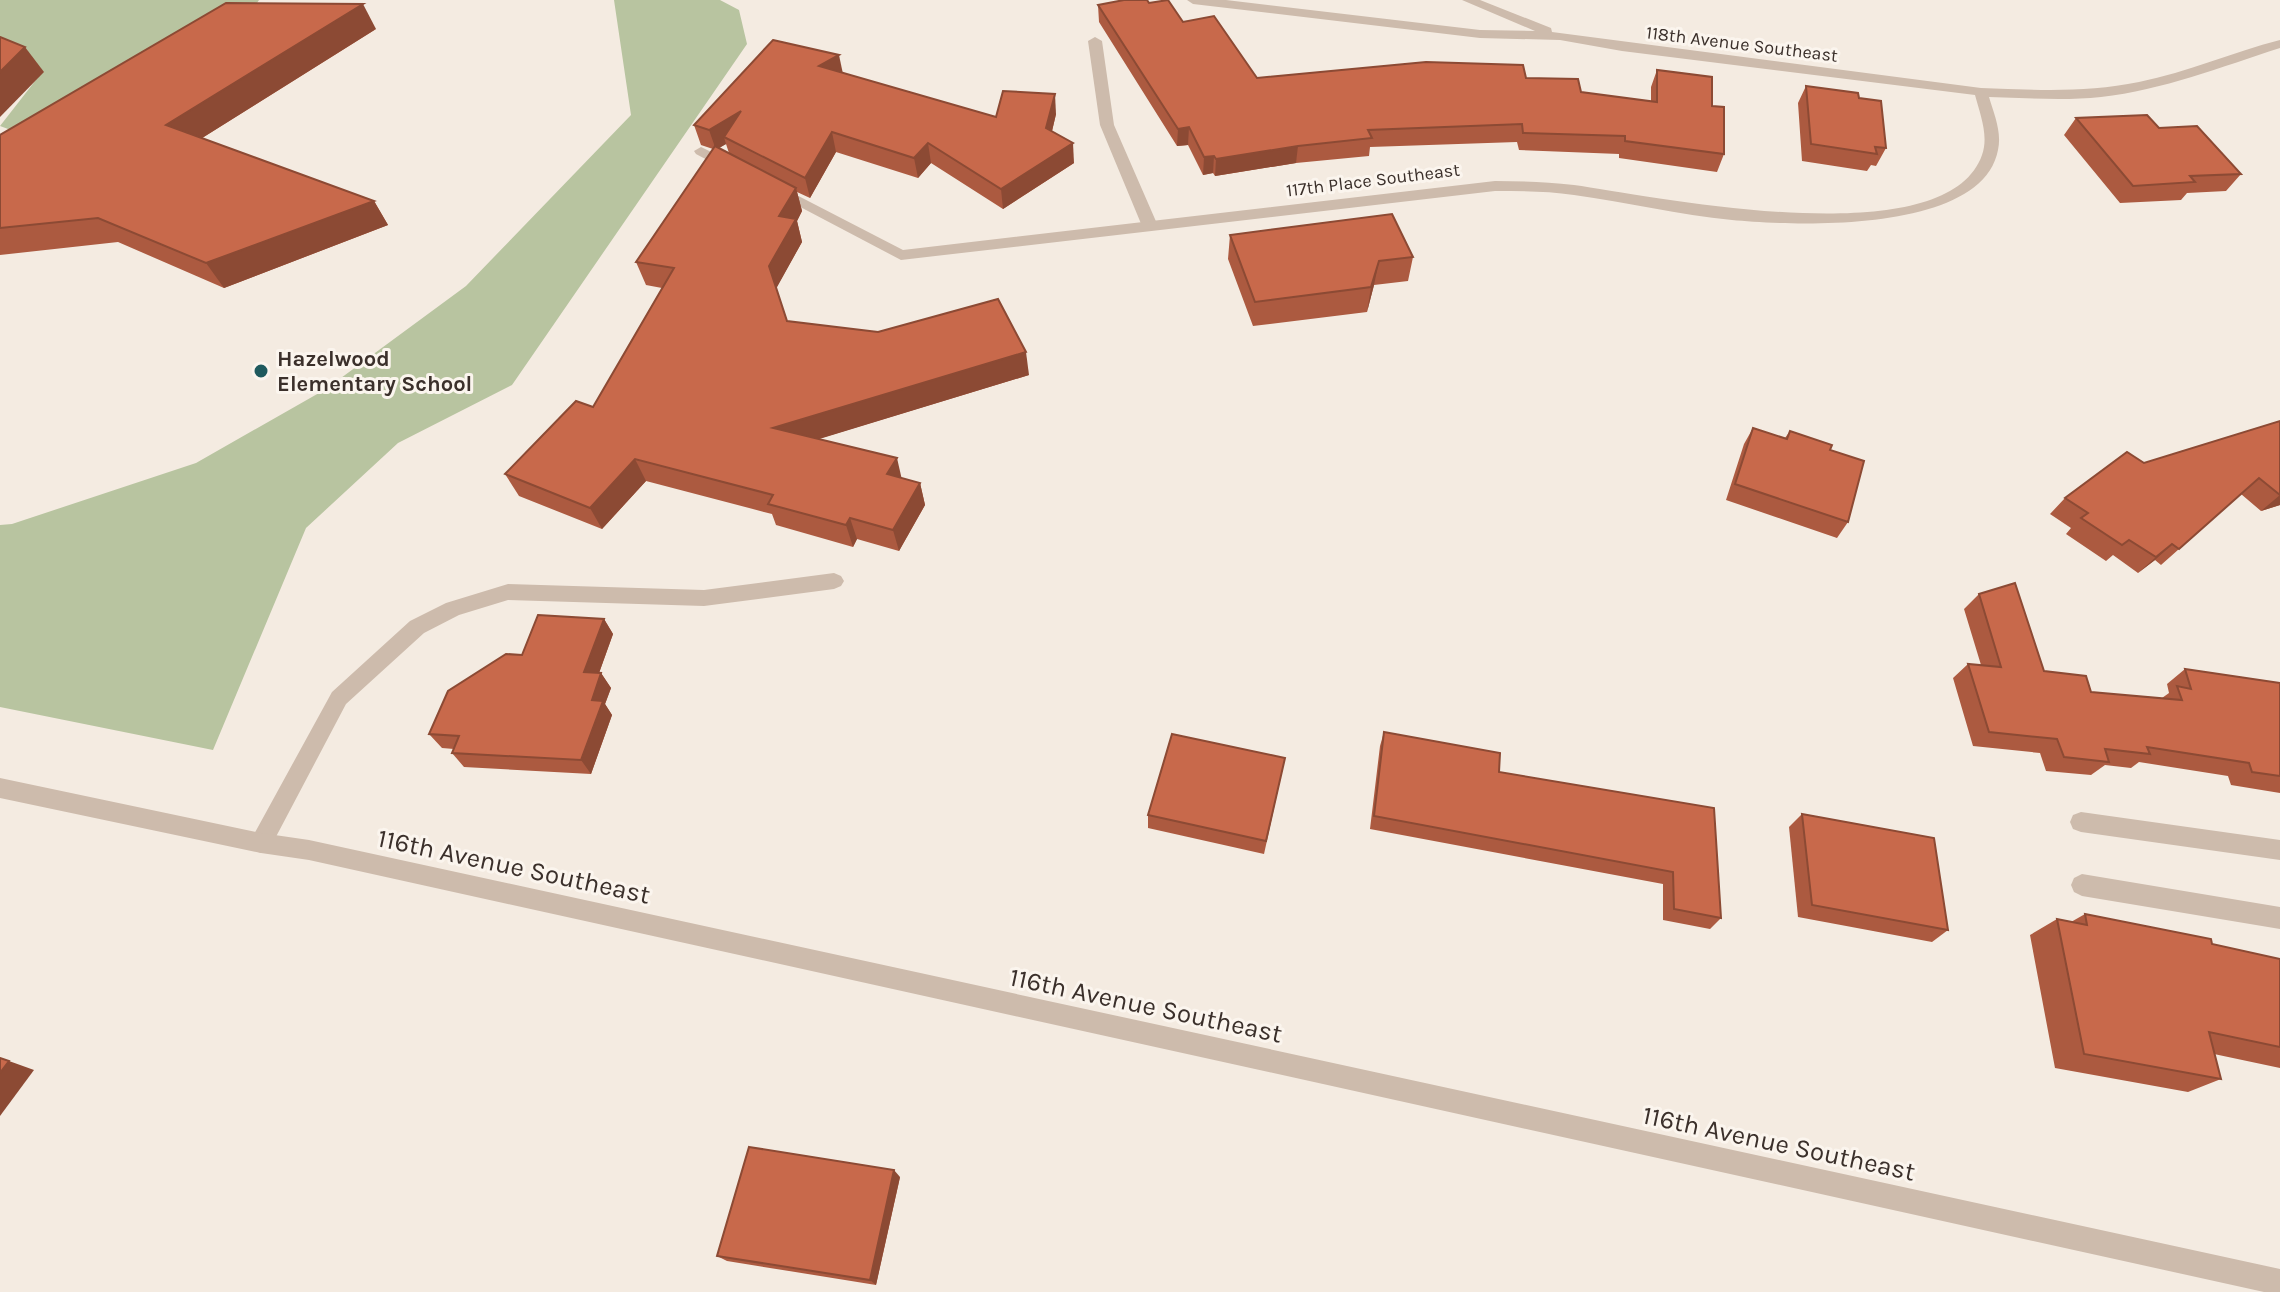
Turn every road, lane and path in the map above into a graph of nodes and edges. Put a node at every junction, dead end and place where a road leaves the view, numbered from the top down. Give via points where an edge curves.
1 (1193, 0) edge
2 (1468, 0) edge
3 (1560, 36) junction
4 (1095, 41) dead end
5 (2280, 44) edge
6 (1981, 92) junction
7 (701, 151) edge
8 (1150, 226) junction
9 (834, 581) dead end
10 (0, 788) edge
11 (2081, 822) dead end
12 (261, 843) junction
13 (2280, 850) edge
14 (2082, 885) dead end
15 (2280, 918) edge
16 (2280, 1282) edge

1 - 3 street, 118th Avenue Southeast via 1480,34
2 - 3 street
3 - 6 street, 118th Avenue Southeast
4 - 8 street via 1107,125
5 - 6 street, 118th Avenue Southeast via 2122,90 2074,95
6 - 8 street, 117th Place Southeast via 1992,139 1990,156 1976,177 1935,203 1885,212 1731,215 1549,187 1495,186
7 - 8 street, 117th Place Southeast via 901,255
9 - 12 street via 704,598 508,592 453,609 417,627 339,698
10 - 12 street, 116th Avenue Southeast
11 - 13 street
12 - 16 street, 116th Avenue Southeast
14 - 15 street

